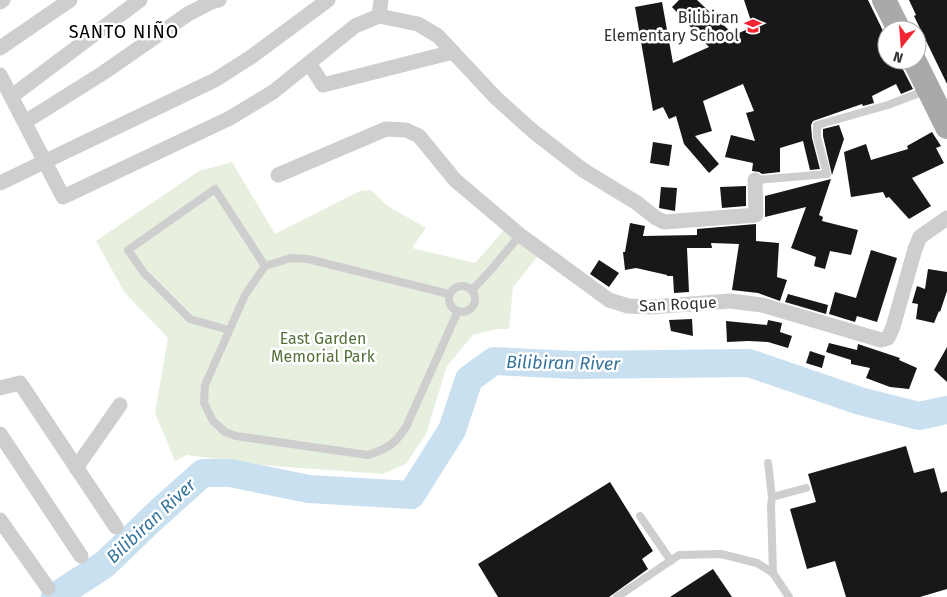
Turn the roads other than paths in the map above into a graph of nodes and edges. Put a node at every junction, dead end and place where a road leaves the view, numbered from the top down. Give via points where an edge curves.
1 (3, 0) edge
2 (70, 0) edge
3 (140, 0) edge
4 (219, 0) edge
5 (328, 0) edge
6 (381, 0) edge
7 (884, 0) edge
8 (0, 2) edge
9 (379, 16) junction
10 (894, 20) edge
11 (0, 48) edge
12 (454, 52) junction
13 (309, 63) junction
14 (919, 70) edge
15 (0, 75) edge
16 (928, 89) junction
17 (12, 96) junction
18 (944, 115) edge
19 (25, 122) junction
20 (46, 161) junction
21 (278, 175) dead end
22 (755, 180) joint
23 (0, 183) edge
24 (947, 218) edge
25 (520, 235) junction
26 (265, 266) junction
27 (472, 290) junction
28 (449, 294) junction
29 (458, 311) junction
30 (230, 330) junction
31 (0, 388) edge
32 (120, 405) dead end
33 (0, 434) edge
34 (768, 463) dead end
35 (76, 468) junction
36 (806, 488) dead end
37 (772, 496) junction
38 (640, 516) dead end
39 (0, 520) edge
40 (116, 527) dead end
41 (81, 556) dead end
42 (671, 561) junction
43 (773, 573) junction
44 (48, 588) dead end
45 (616, 597) edge
46 (788, 597) edge

1 - 8 street
2 - 11 street
3 - 17 street
4 - 19 street via 188,14
5 - 20 street via 215,80
6 - 9 street
7 - 10 main road
9 - 12 street via 418,24 438,36
9 - 13 street via 355,26
12 - 13 street via 323,85
12 - 22 street via 496,98 534,132 584,170 664,222 756,216
13 - 20 street via 274,92 230,118 63,197
14 - 16 main road
15 - 17 street
16 - 18 main road
16 - 22 lane via 888,105 817,125 827,174
17 - 19 street
19 - 20 street
20 - 23 street
21 - 25 street, San Roque via 386,129 406,130 419,136 455,180
24 - 25 street, San Roque via 920,237 893,327 888,338 881,340 749,302 628,306 609,300
25 - 27 lane
26 - 28 lane via 291,258 308,259
26 - 30 lane via 245,295
26 - 30 lane via 215,189 128,250 144,273 190,319
27 - 28 lane via 464,285 455,287
27 - 29 lane via 475,295 473,306 463,312
28 - 29 lane via 452,307
29 - 30 lane via 406,428 392,445 368,455 225,432 213,421 204,403 205,385
31 - 35 street via 20,383
32 - 35 street
33 - 41 street
34 - 37 lane
35 - 40 street
36 - 37 lane
37 - 43 lane
38 - 42 lane
39 - 44 street
42 - 43 lane via 679,555 721,554 757,563
42 - 45 lane
43 - 46 lane

